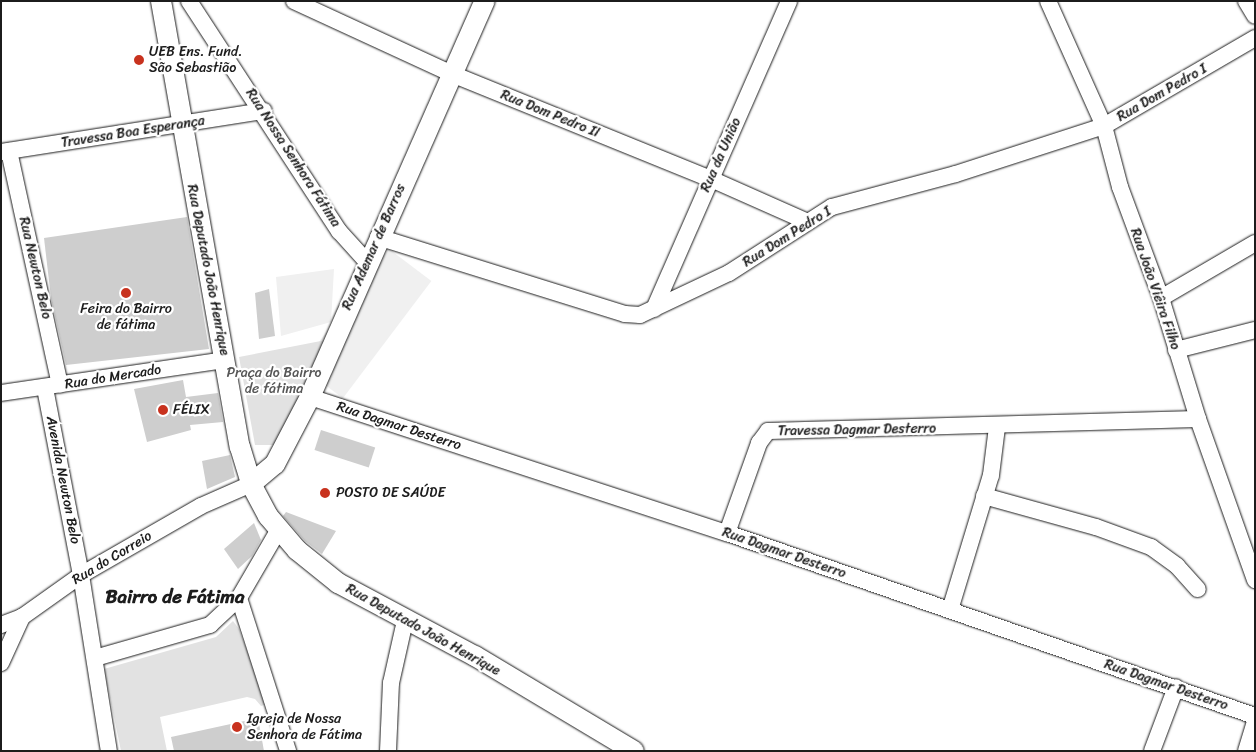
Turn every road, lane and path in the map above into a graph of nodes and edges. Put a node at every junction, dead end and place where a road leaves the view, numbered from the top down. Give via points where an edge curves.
1 (161, 1) edge
2 (189, 1) edge
3 (294, 1) edge
4 (485, 1) edge
5 (789, 1) edge
6 (1048, 1) edge
7 (1246, 1) edge
8 (1255, 16) edge
9 (1250, 42) edge
10 (452, 74) junction
11 (264, 111) junction
12 (181, 126) junction
13 (1104, 126) junction
14 (5, 152) edge
15 (711, 179) junction
16 (808, 222) junction
17 (378, 237) junction
18 (1255, 244) edge
19 (367, 262) junction
20 (1161, 298) junction
21 (654, 309) junction
22 (1255, 330) edge
23 (1176, 350) junction
24 (225, 360) junction
25 (53, 386) junction
26 (1, 393) edge
27 (310, 397) junction
28 (1198, 419) junction
29 (997, 427) junction
30 (251, 484) junction
31 (984, 496) junction
32 (278, 530) junction
33 (727, 533) junction
34 (81, 575) junction
35 (1255, 580) edge
36 (1198, 589) dead end
37 (239, 598) junction
38 (950, 610) junction
39 (22, 617) junction
40 (405, 621) junction
41 (1, 625) edge
42 (95, 658) junction
43 (1, 663) edge
44 (1176, 687) junction
45 (1255, 716) edge
46 (1255, 722) edge
47 (109, 751) edge
48 (288, 751) edge
49 (388, 751) edge
50 (634, 751) edge
51 (1152, 751) edge
52 (1246, 751) edge

1 - 12 main road, Rua Deputado João Henrique
2 - 11 street, Rua Nossa Senhora Fátima
3 - 10 street, Rua Dom Pedro II
4 - 10 main road, Rua Ademar de Barros
5 - 15 street, Rua da União
6 - 13 street, Rua João Viêira Filho
7 - 8 street
9 - 13 street, Rua Dom Pedro I
10 - 15 street, Rua Dom Pedro II
10 - 17 main road, Rua Ademar de Barros
11 - 12 street, Travessa Boa Esperança
11 - 19 street, Rua Nossa Senhora Fátima via 339,231
12 - 14 street, Travessa Boa Esperança
12 - 24 main road, Rua Deputado João Henrique
13 - 16 street, Rua Dom Pedro I via 956,174 832,207
13 - 20 street, Rua João Viêira Filho via 1120,187
14 - 25 street, Rua Newton Belo
15 - 16 street, Rua Dom Pedro II
15 - 21 street, Rua da União
16 - 21 street, Rua Dom Pedro I via 729,273
17 - 19 main road, Rua Ademar de Barros
17 - 21 street, Rua Dom Pedro I via 625,314 640,316
18 - 20 street
19 - 27 main road, Rua Ademar de Barros
20 - 23 street, Rua João Viêira Filho
22 - 23 street
23 - 28 street, Rua João Viêira Filho
24 - 25 street, Rua do Mercado
24 - 30 main road, Rua Deputado João Henrique via 240,447
25 - 26 street, Rua do Mercado
25 - 34 street, Avenida Newton Belo
27 - 30 main road, Rua Ademar de Barros via 275,464
27 - 33 street, Rua Dagmar Desterro
28 - 29 street, Travessa Dagmar Desterro
28 - 35 street, Rua João Viêira Filho
29 - 31 street
29 - 33 street, Travessa Dagmar Desterro via 768,431 759,443
30 - 32 main road, Rua Deputado João Henrique
30 - 34 street, Rua do Correio via 195,510
31 - 36 street via 1096,527 1151,547 1177,566
31 - 38 street
32 - 37 street
32 - 40 main road, Rua Deputado João Henrique via 312,564 338,583
33 - 38 street, Rua Dagmar Desterro
34 - 39 street, Rua do Correio
34 - 42 street, Avenida Newton Belo
37 - 42 street via 220,617 197,630
37 - 48 street
38 - 44 street, Rua Dagmar Desterro
39 - 41 street, Rua do Correio
39 - 43 street
40 - 49 street via 392,683
40 - 50 main road, Rua Deputado João Henrique via 475,656
42 - 47 street, Avenida Newton Belo
44 - 45 street, Rua Dagmar Desterro
44 - 51 street
46 - 52 street

